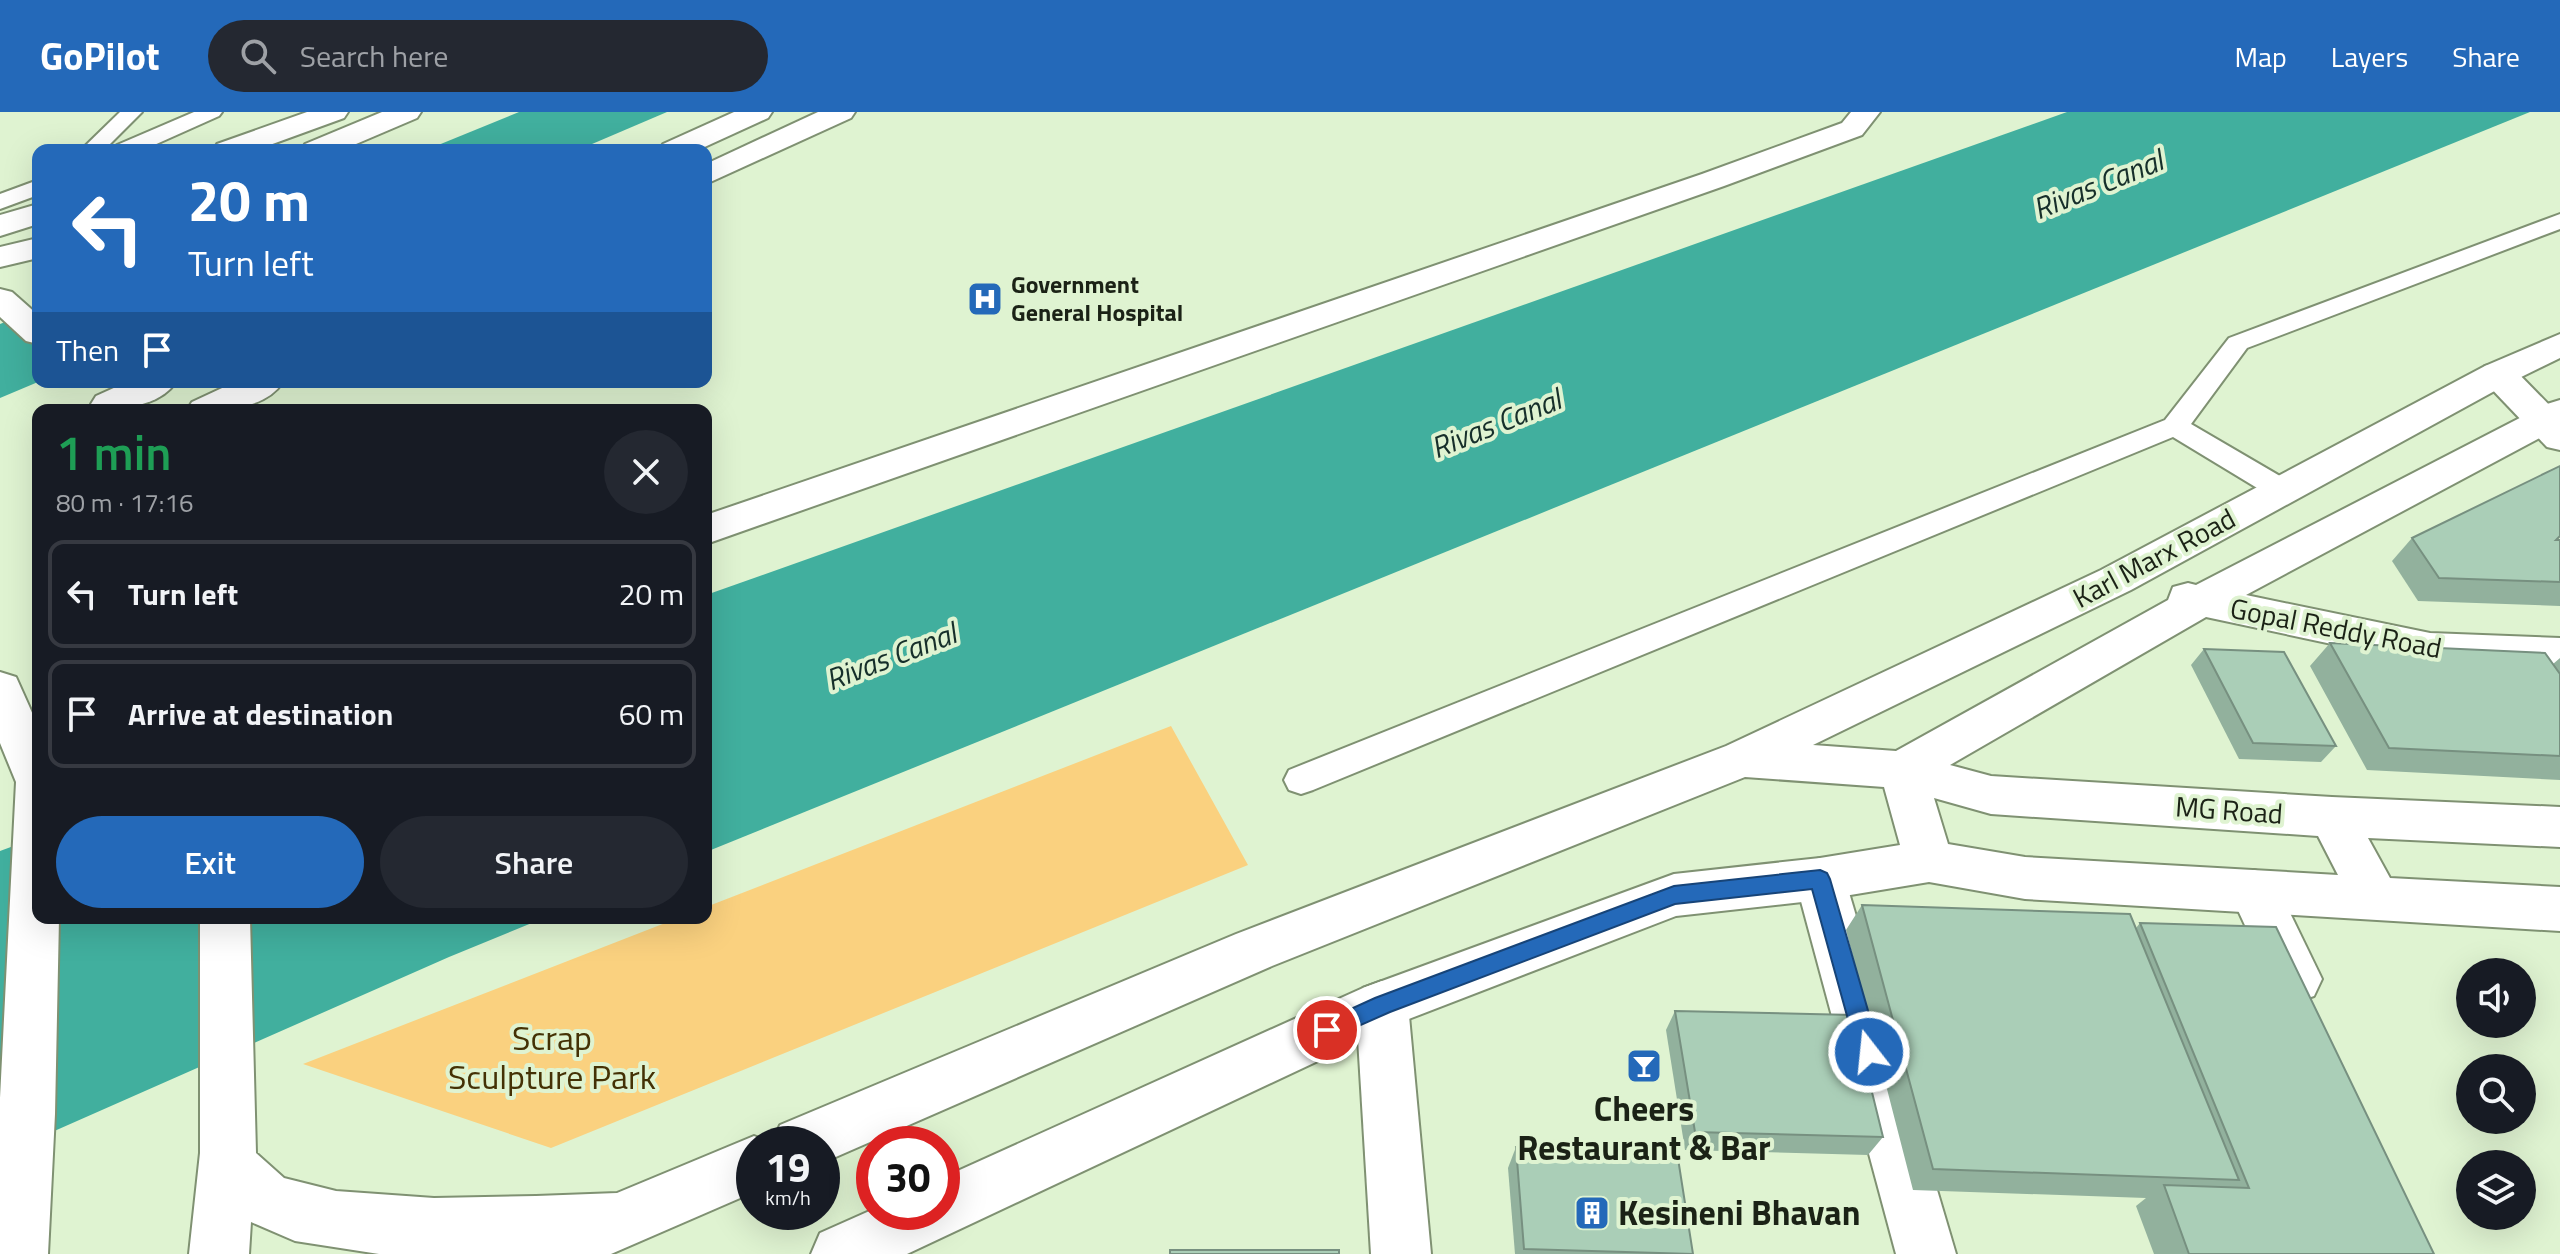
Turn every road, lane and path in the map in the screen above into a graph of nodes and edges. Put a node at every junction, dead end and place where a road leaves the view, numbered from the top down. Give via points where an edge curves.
1 (132, 112) edge
2 (212, 112) edge
3 (334, 112) edge
4 (407, 112) edge
5 (758, 112) edge
6 (841, 112) edge
7 (1866, 112) edge
8 (98, 144) edge
9 (139, 144) edge
10 (245, 144) edge
11 (330, 144) edge
12 (687, 144) edge
13 (712, 172) edge
14 (32, 189) edge
15 (0, 202) edge
16 (32, 215) edge
17 (2560, 221) edge
18 (0, 226) edge
19 (32, 249) edge
20 (0, 257) edge
21 (1, 300) edge
22 (32, 328) edge
23 (2560, 345) edge
24 (2498, 374) junction
25 (132, 388) edge
26 (252, 388) edge
27 (101, 395) edge
28 (218, 404) edge
29 (2555, 424) edge
30 (2175, 426) junction
31 (2282, 490) junction
32 (712, 528) edge
33 (2116, 580) junction
34 (2200, 601) junction
35 (2560, 654) edge
36 (0, 689) edge
37 (1742, 759) junction
38 (32, 765) edge
39 (1902, 770) junction
40 (1301, 780) dead end
41 (2332, 817) junction
42 (2560, 827) edge
43 (1929, 861) junction
44 (1820, 879) junction
45 (2254, 891) junction
46 (2376, 899) junction
47 (2560, 909) edge
48 (33, 924) edge
49 (225, 924) edge
50 (1382, 1005) junction
51 (2318, 1027) edge
52 (840, 1127) edge
53 (228, 1159) junction
54 (736, 1172) edge
55 (960, 1200) edge
56 (617, 1222) junction
57 (893, 1230) edge
58 (15, 1237) edge
59 (219, 1254) edge
60 (541, 1254) edge
61 (841, 1254) edge
62 (1401, 1254) edge
63 (1926, 1254) edge

1 - 8 lane
2 - 9 lane
3 - 10 main road
4 - 11 main road
5 - 12 main road
6 - 13 main road
7 - 32 main road via 1852,129 1713,180
14 - 15 lane
16 - 18 main road
17 - 30 lane via 2238,343
19 - 20 main road
21 - 22 main road
23 - 24 main road, Karl Marx Road
24 - 29 main road
24 - 31 main road, Karl Marx Road
25 - 27 main road
26 - 28 main road
29 - 34 main road
30 - 31 lane
30 - 40 lane
31 - 33 main road, Karl Marx Road
33 - 34 main road, Gopal Reddy Road
33 - 37 main road, Karl Marx Road
34 - 35 main road, Gopal Reddy Road via 2430,649
34 - 39 main road
36 - 38 main road
37 - 39 main road, MG Road
37 - 52 main road, Karl Marx Road via 1254,950
39 - 41 main road, MG Road via 1991,795
39 - 43 main road
41 - 42 main road, MG Road
41 - 46 main road
43 - 44 main road
43 - 45 main road via 2025,878
44 - 50 main road via 1674,895
44 - 63 main road
45 - 46 main road
45 - 51 main road
46 - 47 main road
48 - 58 main road via 27,1114
49 - 53 main road
50 - 55 main road
50 - 62 main road
53 - 56 main road via 264,1198 308,1215 448,1227
53 - 59 main road
54 - 56 main road
56 - 60 main road
57 - 61 main road

